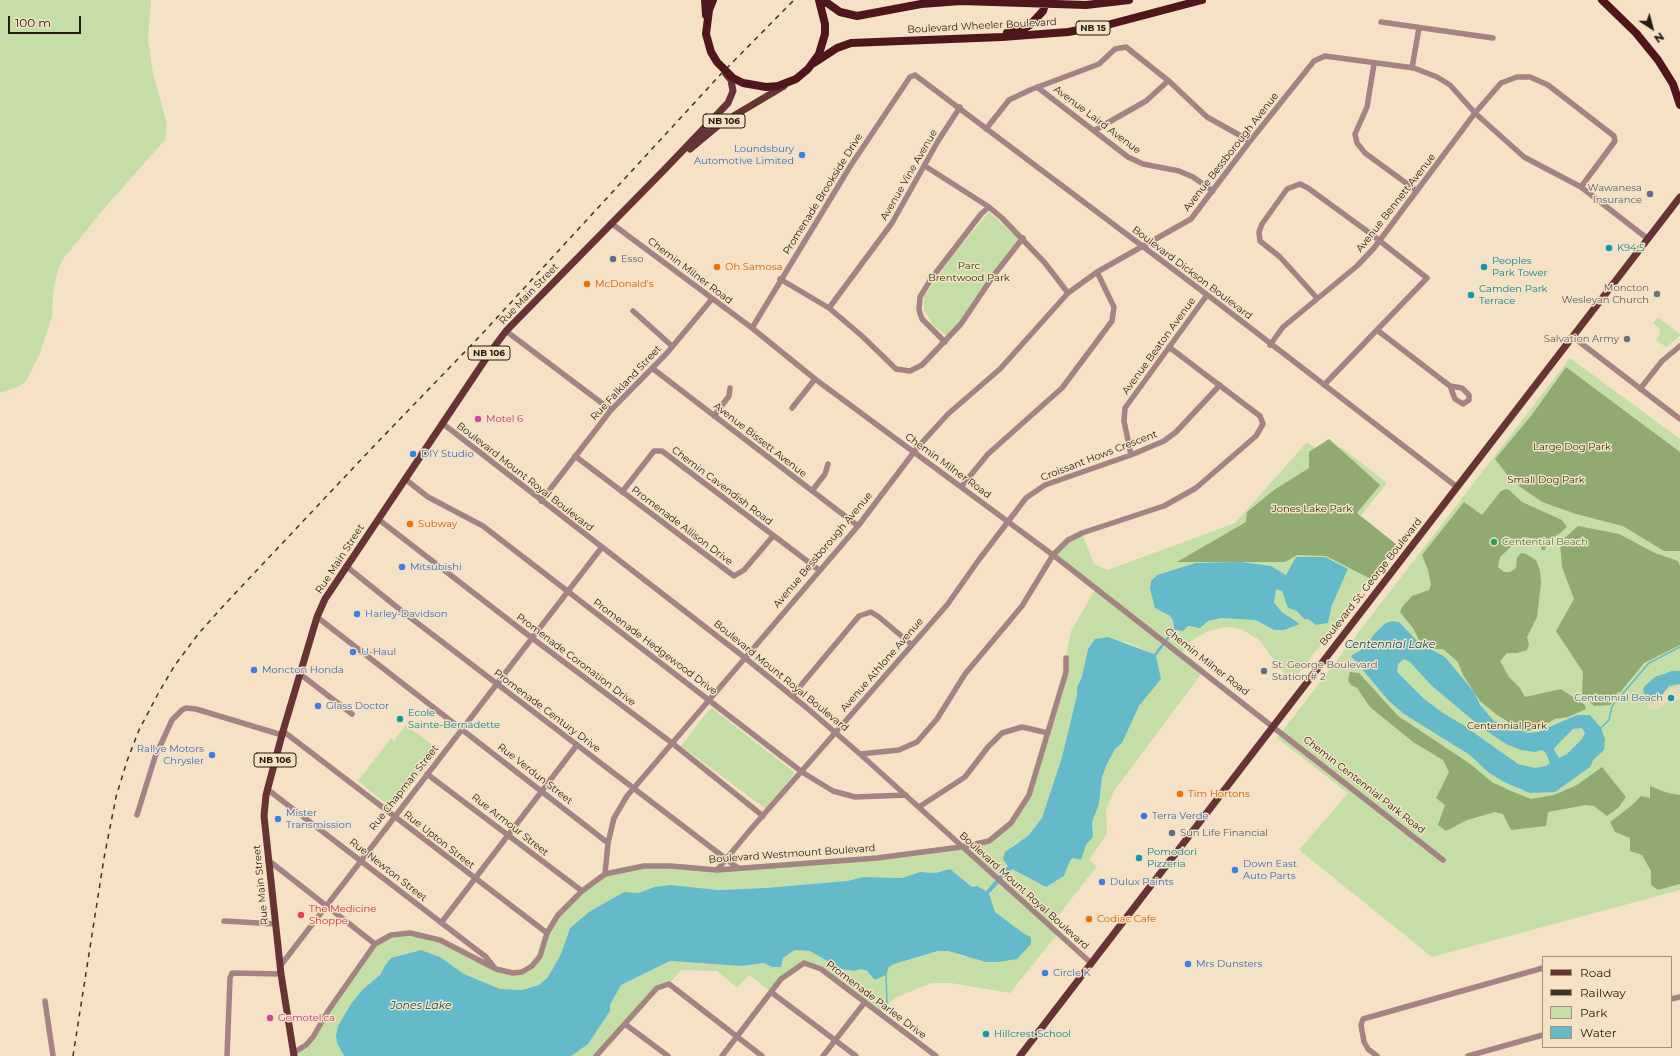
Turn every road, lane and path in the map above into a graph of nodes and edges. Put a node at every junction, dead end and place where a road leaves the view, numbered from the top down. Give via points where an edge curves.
1 (705, 0) edge
2 (713, 0) edge
3 (819, 0) edge
4 (823, 0) edge
5 (1097, 0) edge
6 (1129, 0) edge
7 (1202, 0) edge
8 (1602, 0) edge
9 (937, 1) edge
10 (1046, 2) edge
11 (1382, 22) dead end
12 (706, 23) junction
13 (1419, 28) junction
14 (981, 38) junction
15 (1493, 38) dead end
16 (814, 63) junction
17 (1374, 64) junction
18 (1412, 68) junction
19 (724, 70) junction
20 (915, 74) joint
21 (1168, 81) junction
22 (789, 83) junction
23 (1037, 87) junction
24 (1680, 105) edge
25 (960, 107) junction
26 (1475, 113) junction
27 (986, 128) junction
28 (1095, 130) junction
29 (1250, 141) junction
30 (925, 166) junction
31 (666, 168) junction
32 (1581, 187) junction
33 (1213, 191) junction
34 (1417, 191) junction
35 (1680, 197) edge
36 (989, 207) junction
37 (611, 223) junction
38 (1023, 238) junction
39 (1648, 239) junction
40 (1379, 241) junction
41 (1143, 247) junction
42 (1097, 272) junction
43 (780, 279) junction
44 (1068, 293) junction
45 (1207, 295) junction
46 (1317, 298) junction
47 (712, 299) junction
48 (829, 308) junction
49 (633, 311) dead end
50 (752, 328) junction
51 (1377, 330) junction
52 (506, 331) junction
53 (1573, 337) junction
54 (945, 342) junction
55 (1270, 345) junction
56 (672, 346) junction
57 (1680, 346) edge
58 (1169, 347) junction
59 (652, 368) junction
60 (815, 378) junction
61 (1220, 385) junction
62 (1324, 385) junction
63 (1450, 386) dead end
64 (730, 388) dead end
65 (1640, 389) junction
66 (792, 408) dead end
67 (611, 410) junction
68 (714, 416) junction
69 (1680, 419) edge
70 (442, 423) junction
71 (913, 452) junction
72 (1132, 455) junction
73 (575, 456) junction
74 (828, 464) dead end
75 (405, 479) junction
76 (961, 487) junction
77 (1457, 487) junction
78 (812, 491) junction
79 (622, 492) junction
80 (541, 501) junction
81 (378, 519) junction
82 (1007, 521) junction
83 (858, 526) junction
84 (773, 536) junction
85 (602, 548) junction
86 (1053, 555) junction
87 (346, 566) junction
88 (819, 570) junction
89 (568, 592) junction
90 (317, 617) junction
91 (532, 638) junction
92 (912, 645) junction
93 (744, 657) junction
94 (1066, 658) dead end
95 (300, 674) junction
96 (497, 683) junction
97 (792, 696) junction
98 (708, 699) junction
99 (352, 714) dead end
100 (1274, 726) junction
101 (462, 729) junction
102 (836, 732) junction
103 (282, 733) junction
104 (1048, 733) junction
105 (672, 743) junction
106 (577, 745) junction
107 (860, 754) junction
108 (802, 772) junction
109 (427, 774) junction
110 (634, 788) junction
111 (267, 789) junction
112 (543, 791) junction
113 (906, 795) junction
114 (919, 806) junction
115 (137, 815) dead end
116 (394, 816) junction
117 (763, 816) junction
118 (509, 836) junction
119 (608, 843) junction
120 (961, 847) junction
121 (726, 859) junction
122 (268, 860) junction
123 (360, 860) junction
124 (1443, 860) dead end
125 (738, 868) junction
126 (717, 870) junction
127 (604, 874) junction
128 (476, 880) junction
129 (582, 891) junction
130 (327, 905) junction
131 (224, 921) dead end
132 (442, 923) junction
133 (276, 924) junction
134 (547, 933) junction
135 (375, 944) junction
136 (1091, 963) junction
137 (281, 965) junction
138 (1542, 968) edge
139 (496, 969) junction
140 (281, 974) junction
141 (771, 992) junction
142 (45, 1001) dead end
143 (865, 1002) junction
144 (625, 1024) junction
145 (1542, 1035) edge
146 (736, 1037) junction
147 (835, 1040) junction
148 (293, 1055) edge
149 (53, 1056) edge
150 (227, 1056) edge
151 (596, 1056) edge
152 (668, 1056) edge
153 (722, 1056) edge
154 (762, 1056) edge
155 (823, 1056) edge
156 (856, 1056) edge
157 (936, 1056) edge
158 (1020, 1056) edge
159 (1377, 1056) edge
160 (1468, 1056) edge

1 - 12 highway
2 - 12 highway
3 - 16 highway via 824,14 825,34
4 - 9 highway, Boulevard Wheeler Boulevard via 840,12 857,16
5 - 6 highway
6 - 10 highway, Boulevard Wheeler Boulevard via 1097,5
7 - 14 highway, Boulevard Wheeler Boulevard / NB 15 via 1086,29 1033,36
8 - 24 highway via 1636,33 1658,60 1673,84
9 - 10 highway, Boulevard Wheeler Boulevard
10 - 14 highway via 1039,17 1023,29
11 - 13 street
12 - 19 highway via 711,52
13 - 15 street
13 - 18 street
14 - 16 highway, Boulevard Wheeler Boulevard / NB 15 via 851,43 837,48
16 - 22 highway
17 - 18 street, Avenue Bessborough Avenue
17 - 29 street, Avenue Bessborough Avenue via 1324,56 1314,61
17 - 34 street via 1367,107 1355,134 1357,143 1365,153
18 - 26 street, Avenue Bessborough Avenue via 1438,77 1450,85
19 - 22 highway via 733,78 754,86 766,88
19 - 31 main road, Rue Main Street / NB 106 via 733,85 732,96
20 - 25 street, Boulevard Dickson Boulevard
20 - 43 street, Promenade Brookside Drive via 851,165
21 - 23 street via 1126,47 1115,49 1099,64
21 - 28 street via 1146,101
21 - 29 street via 1207,117
22 - 31 main road, Rue Main Street / NB 106 via 720,124
23 - 27 street via 1009,100
23 - 28 street, Avenue Laird Avenue
25 - 27 street, Boulevard Dickson Boulevard
25 - 30 street, Avenue Vine Avenue
26 - 32 street, Avenue Bessborough Avenue via 1524,157
26 - 32 street, Avenue Bennett Avenue via 1501,83 1517,77 1530,77 1548,86 1614,136 1615,142
26 - 34 street, Avenue Bennett Avenue
27 - 41 street, Boulevard Dickson Boulevard
28 - 33 street, Avenue Laird Avenue via 1128,157 1143,164 1179,171
29 - 33 street, Avenue Bessborough Avenue
30 - 36 street
30 - 48 street, Avenue Vine Avenue via 892,223
31 - 37 main road, Rue Main Street / NB 106
32 - 39 street, Avenue Bessborough Avenue
33 - 41 street, Avenue Bessborough Avenue via 1191,219
34 - 40 street, Avenue Bennett Avenue
35 - 39 main road, Boulevard St. George Boulevard
36 - 38 street
36 - 54 street via 931,278 920,297 919,310 922,319
37 - 47 street, Chemin Milner Road
37 - 52 main road, Rue Main Street / NB 106
38 - 44 street
38 - 54 street
39 - 53 main road, Boulevard St. George Boulevard
40 - 46 street, Avenue Bennett Avenue via 1357,266
40 - 46 street via 1308,188 1300,184 1287,190 1262,224 1259,232 1260,241 1280,257
40 - 51 street via 1428,278
41 - 42 street, Avenue Bessborough Avenue
41 - 45 street, Boulevard Dickson Boulevard
42 - 44 street, Avenue Bessborough Avenue
42 - 76 street via 1114,307 1112,321 1062,388 988,454
43 - 48 street
43 - 50 street, Promenade Brookside Drive
44 - 71 street, Avenue Bessborough Avenue via 1000,369 948,414
45 - 55 street, Boulevard Dickson Boulevard
45 - 58 street, Avenue Beaton Avenue
46 - 55 street, Avenue Bennett Avenue via 1283,327
47 - 50 street, Chemin Milner Road
47 - 56 street, Rue Falkland Street
48 - 54 street via 896,369 910,371 922,365
49 - 56 street
50 - 60 street, Chemin Milner Road
51 - 62 street
51 - 63 street
52 - 67 street
52 - 70 main road, Rue Main Street / NB 106
53 - 65 street
53 - 77 main road, Boulevard St. George Boulevard
55 - 62 street, Boulevard Dickson Boulevard
56 - 59 street, Rue Falkland Street
57 - 65 street via 1662,361
58 - 61 street
58 - 72 street, Avenue Beaton Avenue via 1125,408 1124,421
59 - 67 street, Rue Falkland Street
59 - 68 street, Avenue Bissett Avenue
60 - 66 street
60 - 71 street, Chemin Milner Road
61 - 72 street, Croissant Hows Crescent via 1176,432 1164,441
61 - 86 street via 1260,416 1263,424 1256,436 1196,488 1164,506 1082,532 1068,540
62 - 77 street, Boulevard Dickson Boulevard
64 - 68 street via 729,396
65 - 69 street
67 - 73 street, Rue Falkland Street
68 - 78 street, Avenue Bissett Avenue
70 - 75 main road, Rue Main Street / NB 106
70 - 80 street, Boulevard Mount Royal Boulevard
71 - 76 street, Chemin Milner Road
71 - 83 street, Avenue Bessborough Avenue
72 - 82 street, Croissant Hows Crescent via 1039,488 1026,498
73 - 79 street, Promenade Allison Drive
73 - 80 street, Rue Falkland Street
74 - 78 street via 825,474
75 - 81 main road, Rue Main Street / NB 106
75 - 89 street, Promenade Hedgewood Drive via 428,497 483,526
76 - 82 street, Chemin Milner Road
77 - 100 main road, Boulevard St. George Boulevard
78 - 83 street, Avenue Bissett Avenue
79 - 84 street, Promenade Allison Drive via 734,576 744,570
79 - 84 street, Chemin Cavendish Road via 654,451 662,451
80 - 85 street, Boulevard Mount Royal Boulevard
81 - 87 main road, Rue Main Street / NB 106
81 - 91 street, Promenade Coronation Drive
82 - 86 street, Chemin Milner Road
82 - 92 street, Avenue Athlone Avenue via 947,605
83 - 88 street, Avenue Bessborough Avenue
84 - 88 street, Chemin Cavendish Road
85 - 89 street, Rue Chapman Street
85 - 93 street, Boulevard Mount Royal Boulevard
86 - 100 street, Chemin Milner Road
86 - 107 street via 1022,606 965,674 937,719 918,742 899,750
87 - 90 main road, Rue Main Street / NB 106
87 - 96 street, Promenade Century Drive
88 - 93 street, Avenue Bessborough Avenue
89 - 91 street, Rue Chapman Street
89 - 98 street, Promenade Hedgewood Drive
90 - 95 main road, Rue Main Street / NB 106
90 - 101 street, Rue Verdun Street
91 - 96 street, Rue Chapman Street
91 - 105 street, Promenade Coronation Drive
92 - 97 street via 871,612 860,616
92 - 102 street, Avenue Athlone Avenue
93 - 97 street, Boulevard Mount Royal Boulevard
93 - 98 street, Avenue Bessborough Avenue
94 - 104 street, Boulevard Westmount Boulevard via 1066,672
95 - 99 street
95 - 103 main road, Rue Main Street / NB 106
96 - 101 street, Rue Chapman Street
96 - 106 street, Promenade Century Drive
97 - 102 street, Boulevard Mount Royal Boulevard
98 - 105 street, Avenue Bessborough Avenue
98 - 108 street, Promenade Hedgewood Drive
100 - 124 street, Chemin Centennial Park Road
100 - 136 main road, Boulevard St. George Boulevard
101 - 109 street, Rue Chapman Street
101 - 112 street, Rue Verdun Street
102 - 107 street, Boulevard Mount Royal Boulevard
102 - 108 street, Avenue Athlone Avenue
103 - 111 main road, Rue Main Street / NB 106
103 - 115 street via 196,709 182,710 172,720 155,757
103 - 116 street, Rue Upton Street
104 - 114 street via 1022,727 1002,733 965,777
104 - 120 street, Boulevard Westmount Boulevard via 1029,795 1011,823 989,840
105 - 110 street, Avenue Bessborough Avenue
105 - 117 street, Promenade Coronation Drive
106 - 110 street, Promenade Century Drive
106 - 112 street
107 - 113 street, Boulevard Mount Royal Boulevard
108 - 113 street, Promenade Hedgewood Drive via 833,791 855,797
108 - 117 street, Avenue Athlone Avenue
109 - 116 street, Rue Chapman Street
109 - 118 street, Rue Armour Street
110 - 119 street, Avenue Bessborough Avenue via 626,796 614,818
110 - 121 street, Promenade Century Drive
111 - 122 main road, Rue Main Street / NB 106 via 264,816
111 - 123 street, Rue Newton Street
112 - 118 street
112 - 119 street, Rue Verdun Street
113 - 114 street, Boulevard Mount Royal Boulevard
114 - 120 street, Boulevard Mount Royal Boulevard
116 - 123 street, Rue Chapman Street
116 - 128 street, Rue Upton Street
117 - 121 street, Avenue Athlone Avenue
118 - 128 street
118 - 129 street, Rue Armour Street
119 - 127 street, Avenue Bessborough Avenue
120 - 125 street, Boulevard Westmount Boulevard via 877,858
120 - 136 street, Boulevard Mount Royal Boulevard
121 - 125 street, Promenade Century Drive
121 - 126 street, Avenue Athlone Avenue
122 - 130 street
122 - 133 main road, Rue Main Street / NB 106
123 - 130 street, Rue Chapman Street
123 - 132 street, Rue Newton Street
125 - 126 street, Boulevard Westmount Boulevard
126 - 127 street, Boulevard Westmount Boulevard via 644,866
127 - 129 street, Boulevard Westmount Boulevard
128 - 132 street
128 - 134 street, Rue Upton Street
129 - 134 street, Boulevard Westmount Boulevard via 558,915
130 - 135 street
130 - 137 street, Rue Chapman Street
131 - 133 street
132 - 139 street, Rue Newton Street via 486,957
133 - 137 main road, Rue Main Street / NB 106
134 - 139 street, Boulevard Westmount Boulevard via 540,956 532,966 522,972 513,973
135 - 139 street, Boulevard Westmount Boulevard via 391,935 410,932 421,934 455,946
135 - 148 street, Boulevard Westmount Boulevard via 332,1004 313,1037
136 - 158 main road, Boulevard St. George Boulevard
137 - 140 main road, Rue Main Street / NB 106
138 - 159 street via 1363,1019 1361,1025 1364,1042
140 - 148 main road, Rue Main Street / NB 106
140 - 150 street via 232,973
141 - 143 street, Promenade Parlee Drive via 784,977 804,963 821,969
141 - 146 street
141 - 147 street
142 - 149 street
143 - 147 street
143 - 157 street, Promenade Parlee Drive
144 - 146 street via 657,988 669,984
144 - 151 street
144 - 152 street
145 - 160 street
146 - 153 street
146 - 154 street
147 - 155 street
147 - 156 street

